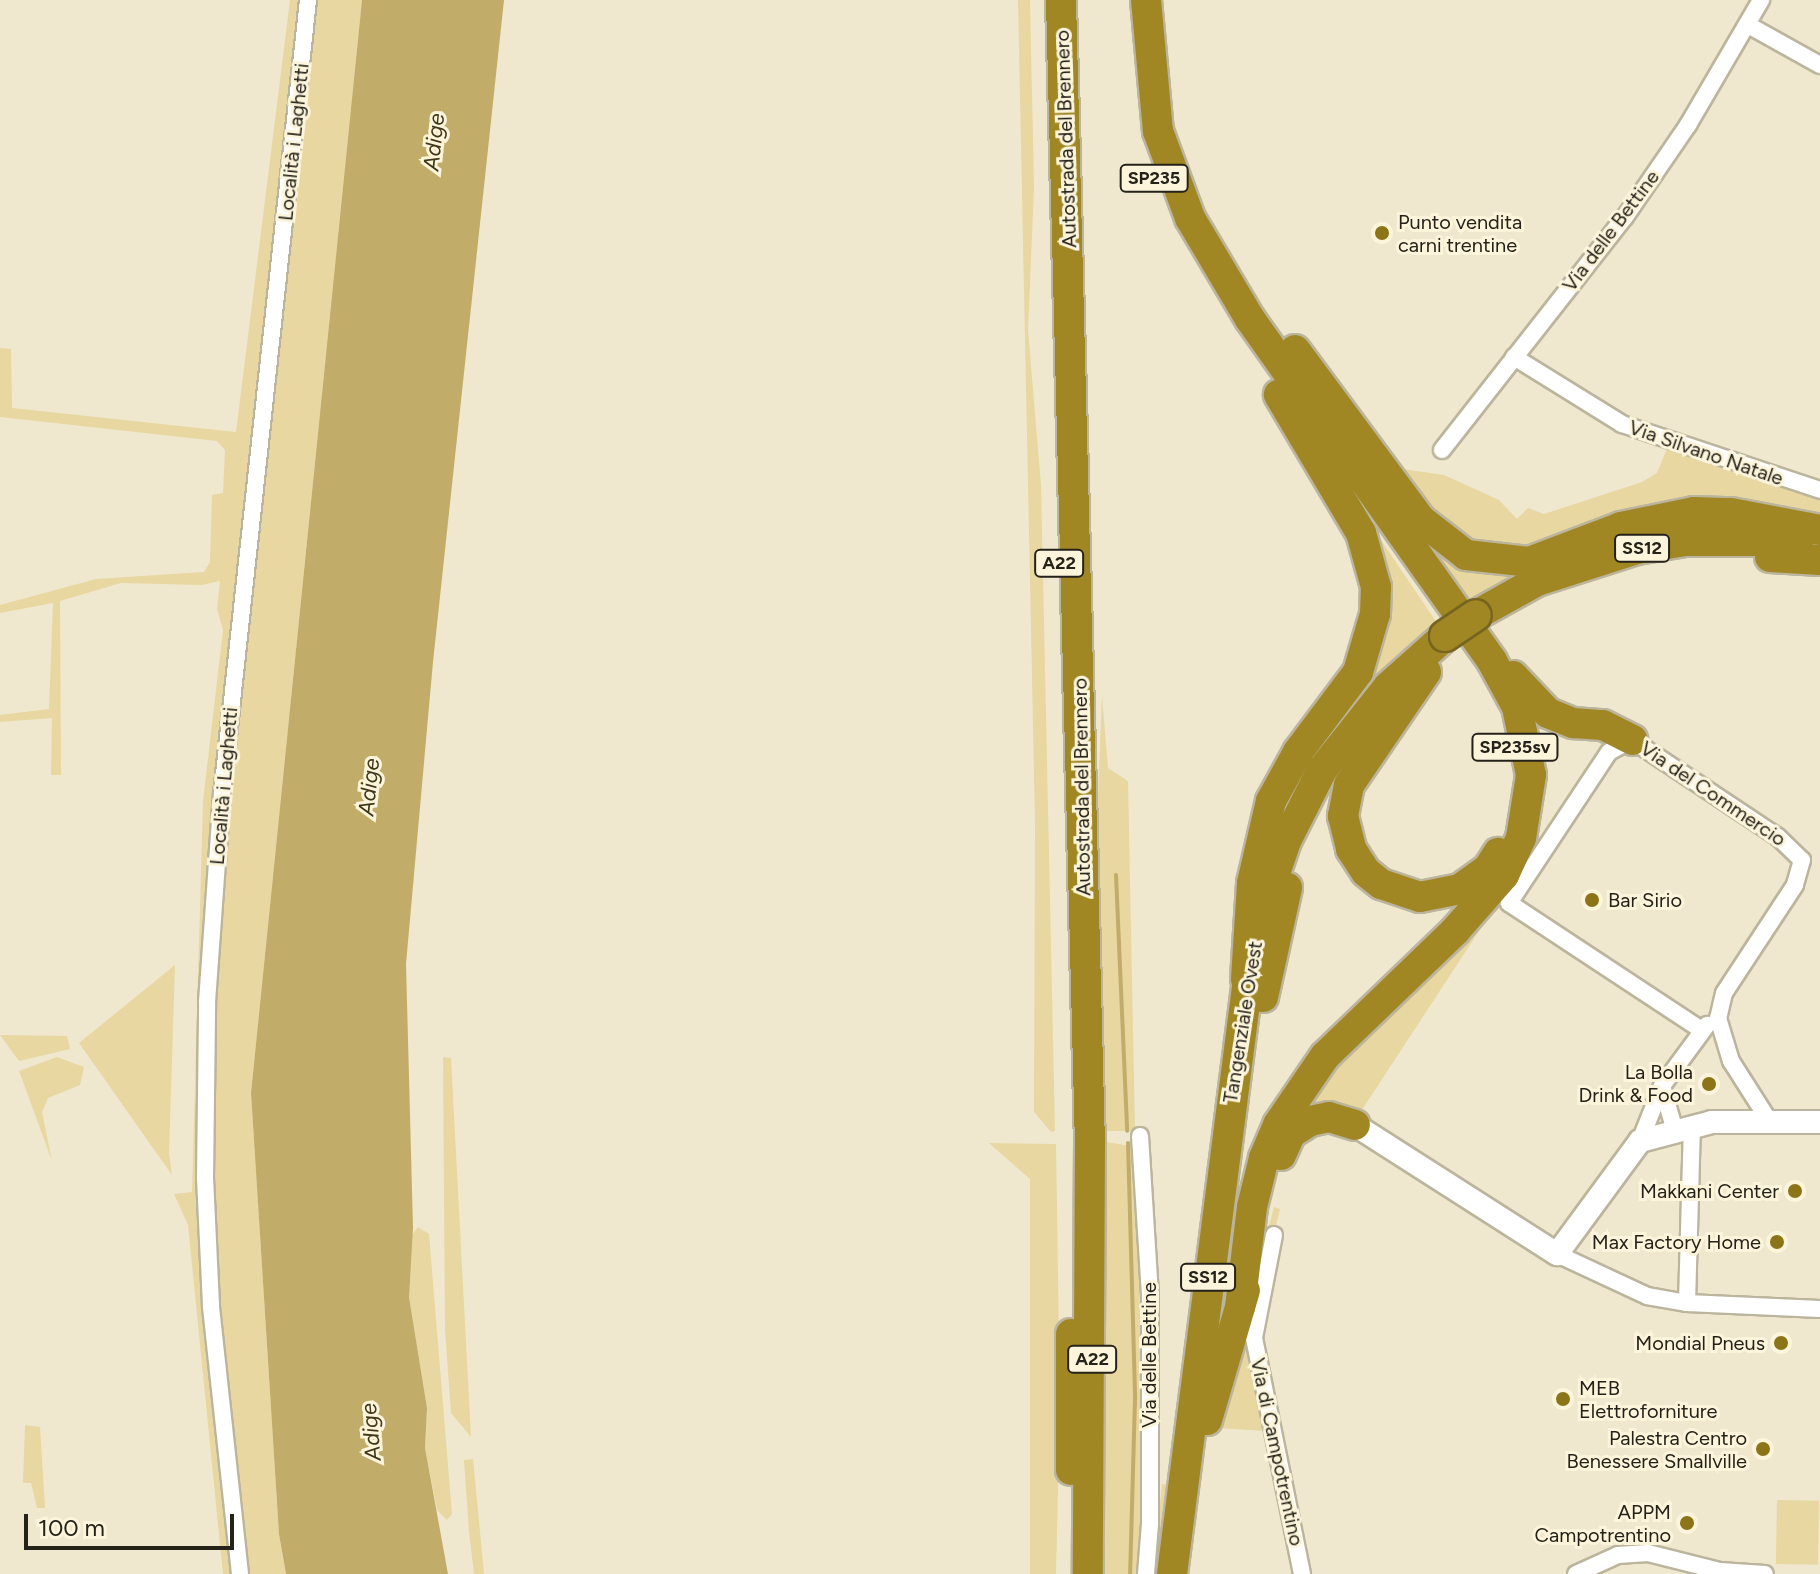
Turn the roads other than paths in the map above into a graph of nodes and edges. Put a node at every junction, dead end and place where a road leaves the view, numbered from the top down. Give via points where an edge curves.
1 (308, 0) edge
2 (1046, 0) edge
3 (1061, 0) edge
4 (1130, 0) edge
5 (1146, 0) edge
6 (1761, 0) edge
7 (1748, 25) junction
8 (1820, 65) edge
9 (1215, 261) junction
10 (1243, 334) junction
11 (1514, 357) junction
12 (1442, 450) dead end
13 (1820, 490) edge
14 (1820, 530) edge
15 (1820, 543) edge
16 (1820, 560) edge
17 (1481, 622) junction
18 (1450, 642) junction
19 (1492, 661) junction
20 (1426, 672) junction
21 (1632, 740) junction
22 (1246, 979) junction
23 (1718, 1018) junction
24 (1700, 1029) junction
25 (1662, 1086) junction
26 (1768, 1119) junction
27 (1820, 1122) edge
28 (1355, 1125) joint
29 (1683, 1129) junction
30 (1080, 1135) junction
31 (1140, 1136) dead end
32 (1640, 1141) junction
33 (1274, 1235) dead end
34 (1557, 1254) junction
35 (1687, 1303) junction
36 (1240, 1307) junction
37 (1820, 1309) edge
38 (1207, 1420) junction
39 (240, 1574) edge
40 (1070, 1574) edge
41 (1088, 1574) edge
42 (1146, 1574) edge
43 (1172, 1574) edge
44 (1188, 1574) edge
45 (1302, 1574) edge
46 (1576, 1574) edge
47 (1765, 1574) edge

1 - 39 street, Località i Laghetti via 222,793 207,1002 205,1178 211,1305
2 - 30 highway, Autostrada del Brennero / A22
3 - 30 highway, Autostrada del Brennero / A22
4 - 10 highway, SP235 via 1136,89 1154,178 1188,247
5 - 9 highway, SP235 via 1158,131 1190,218
6 - 7 street, Via delle Bettine
7 - 8 street
7 - 11 street, Via delle Bettine via 1625,217
9 - 14 highway via 1283,334 1421,520 1466,555 1529,562 1671,514 1731,513
9 - 19 highway, SP235sv via 1293,381
10 - 20 highway, SP235sv via 1467,651 1502,708 1515,748 1514,807 1496,858 1460,889 1420,897 1396,891 1366,872 1351,849 1343,804 1361,761
10 - 22 highway via 1316,453 1371,560 1375,614 1358,672 1298,752 1271,801 1252,883
11 - 12 street, Via delle Bettine
11 - 13 street, Via Silvano Natale via 1622,424
15 - 17 highway, Tangenziale Ovest / SS12 via 1758,538 1637,549 1537,581
16 - 17 highway, Tangenziale Ovest / SS12 via 1720,557 1650,564
17 - 18 highway, Tangenziale Ovest / SS12
18 - 20 highway, Tangenziale Ovest / SS12
18 - 22 highway, Tangenziale Ovest / SS12 via 1365,713 1311,789 1264,903
19 - 21 highway via 1508,670 1548,713 1573,723 1603,725
19 - 36 highway, SP235sv via 1517,707 1528,749 1529,807 1514,857 1464,921 1325,1056 1286,1113 1264,1158 1242,1266
20 - 38 highway, Tangenziale Ovest / SS12 via 1336,779 1304,839 1283,901 1266,972
21 - 23 street, Via del Commercio via 1777,837 1802,860 1795,885 1724,993
21 - 24 street, Via del Commercio via 1609,752 1509,903
22 - 43 highway, Tangenziale Ovest / SS12
23 - 24 street
23 - 26 street via 1731,1061
24 - 25 street
25 - 29 street
25 - 32 street
26 - 27 street
26 - 29 street
28 - 34 street
28 - 36 highway via 1323,1117 1302,1124 1287,1139
29 - 32 street
29 - 35 street
30 - 40 highway, Autostrada del Brennero / A22
30 - 41 highway, Autostrada del Brennero / A22
31 - 42 street, Via delle Bettine via 1150,1294
32 - 34 street
33 - 45 street, Via di Campotrentino via 1254,1338
34 - 35 street via 1609,1282
35 - 37 street
36 - 38 highway, SP235sv
38 - 44 highway, Tangenziale Ovest / SS12
46 - 47 street via 1618,1555 1648,1553 1720,1571

